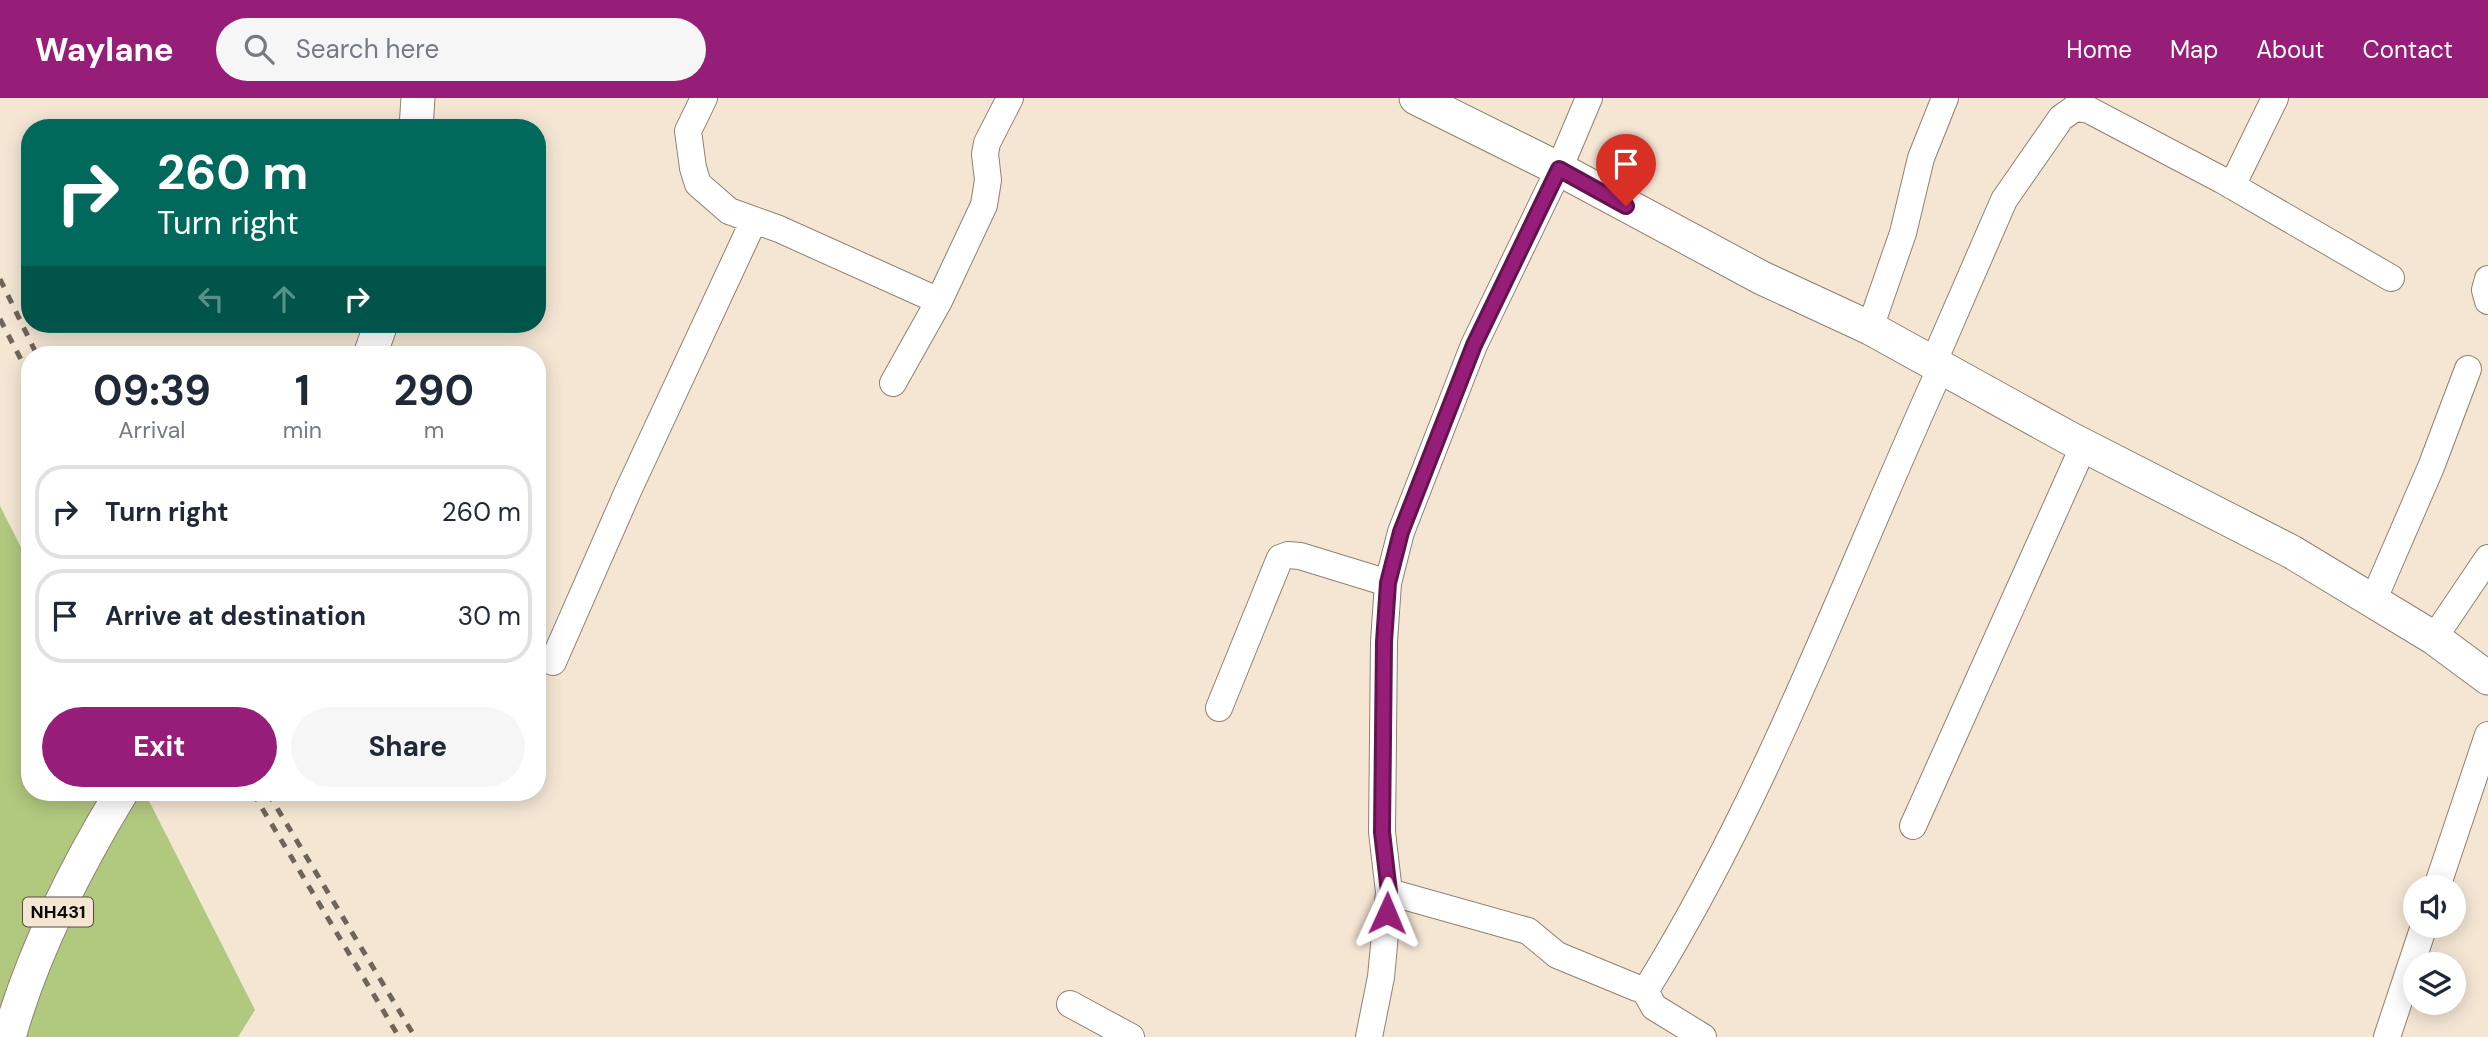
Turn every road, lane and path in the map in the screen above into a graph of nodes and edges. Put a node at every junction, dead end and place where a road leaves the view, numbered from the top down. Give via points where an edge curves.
1 (418, 98) edge
2 (704, 98) edge
3 (1010, 98) edge
4 (1416, 98) edge
5 (1589, 98) edge
6 (1945, 98) edge
7 (2274, 98) edge
8 (417, 119) edge
9 (1559, 169) junction
10 (2232, 186) junction
11 (754, 220) junction
12 (2391, 278) dead end
13 (2488, 279) edge
14 (939, 301) junction
15 (2488, 301) edge
16 (1870, 328) junction
17 (1938, 363) junction
18 (2468, 369) dead end
19 (893, 383) dead end
20 (2084, 446) junction
21 (2488, 558) edge
22 (1388, 583) junction
23 (2373, 601) junction
24 (2434, 638) junction
25 (553, 662) dead end
26 (2488, 678) edge
27 (1219, 708) dead end
28 (2488, 736) edge
29 (116, 801) edge
30 (1913, 826) dead end
31 (2441, 875) edge
32 (1389, 892) junction
33 (2420, 938) edge
34 (1644, 989) junction
35 (1070, 1004) dead end
36 (9, 1037) edge
37 (1131, 1037) edge
38 (1369, 1037) edge
39 (1703, 1037) edge
40 (2387, 1037) edge

1 - 8 main road
2 - 11 street via 688,131 698,184 729,211
3 - 14 street via 987,143 984,205
4 - 9 main road
5 - 9 street
6 - 16 street via 1921,158 1903,233
7 - 10 street
9 - 16 main road via 1762,278
9 - 22 street via 1474,345 1401,532
10 - 12 street
10 - 17 street via 2090,110 2068,112 2004,200
11 - 14 street
11 - 25 street
13 - 15 street
14 - 19 street
16 - 17 main road
17 - 20 main road
17 - 34 street via 1796,703 1712,874
18 - 23 street
20 - 23 main road via 2292,552
20 - 30 street
21 - 24 street
22 - 27 street via 1300,556 1280,558
22 - 32 street via 1382,832
23 - 24 main road
24 - 26 main road
28 - 31 street
29 - 36 main road, NH431 via 45,937
32 - 34 street via 1528,931 1557,955
32 - 38 street via 1381,977
33 - 40 street
34 - 39 street via 1654,1007
35 - 37 street

